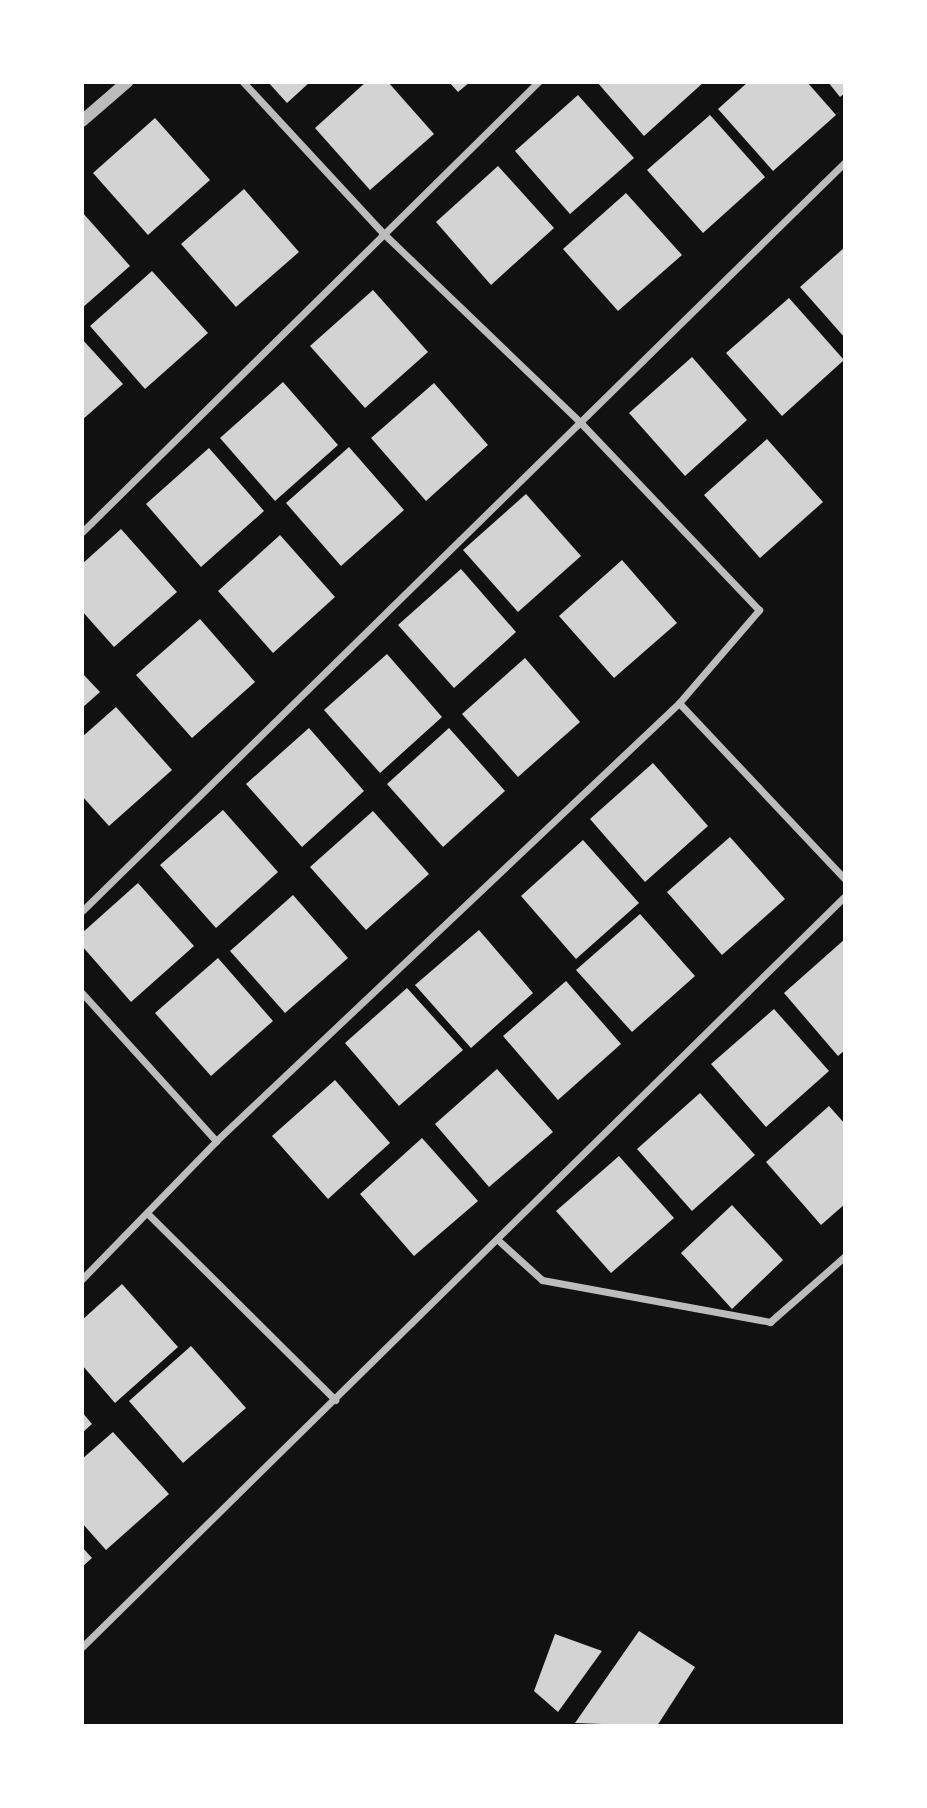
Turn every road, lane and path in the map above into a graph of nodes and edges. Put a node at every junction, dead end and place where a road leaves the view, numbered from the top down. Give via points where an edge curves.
1 (127, 82) edge
2 (243, 82) edge
3 (538, 82) edge
4 (82, 121) edge
5 (845, 162) edge
6 (382, 232) junction
7 (580, 422) junction
8 (82, 532) edge
9 (679, 703) junction
10 (845, 879) edge
11 (845, 896) edge
12 (82, 911) edge
13 (82, 993) edge
14 (216, 1141) junction
15 (148, 1214) junction
16 (499, 1241) junction
17 (845, 1256) edge
18 (82, 1279) edge
19 (335, 1400) junction
20 (82, 1647) edge

1 - 4 street
2 - 6 street
3 - 6 street
5 - 7 street
6 - 7 street
6 - 8 street
7 - 9 street via 759,610
7 - 12 street
9 - 10 street
9 - 14 street
11 - 16 street
13 - 14 street
14 - 15 street
15 - 18 street
15 - 19 street
16 - 17 street via 542,1280 771,1322
16 - 19 street
19 - 20 street

